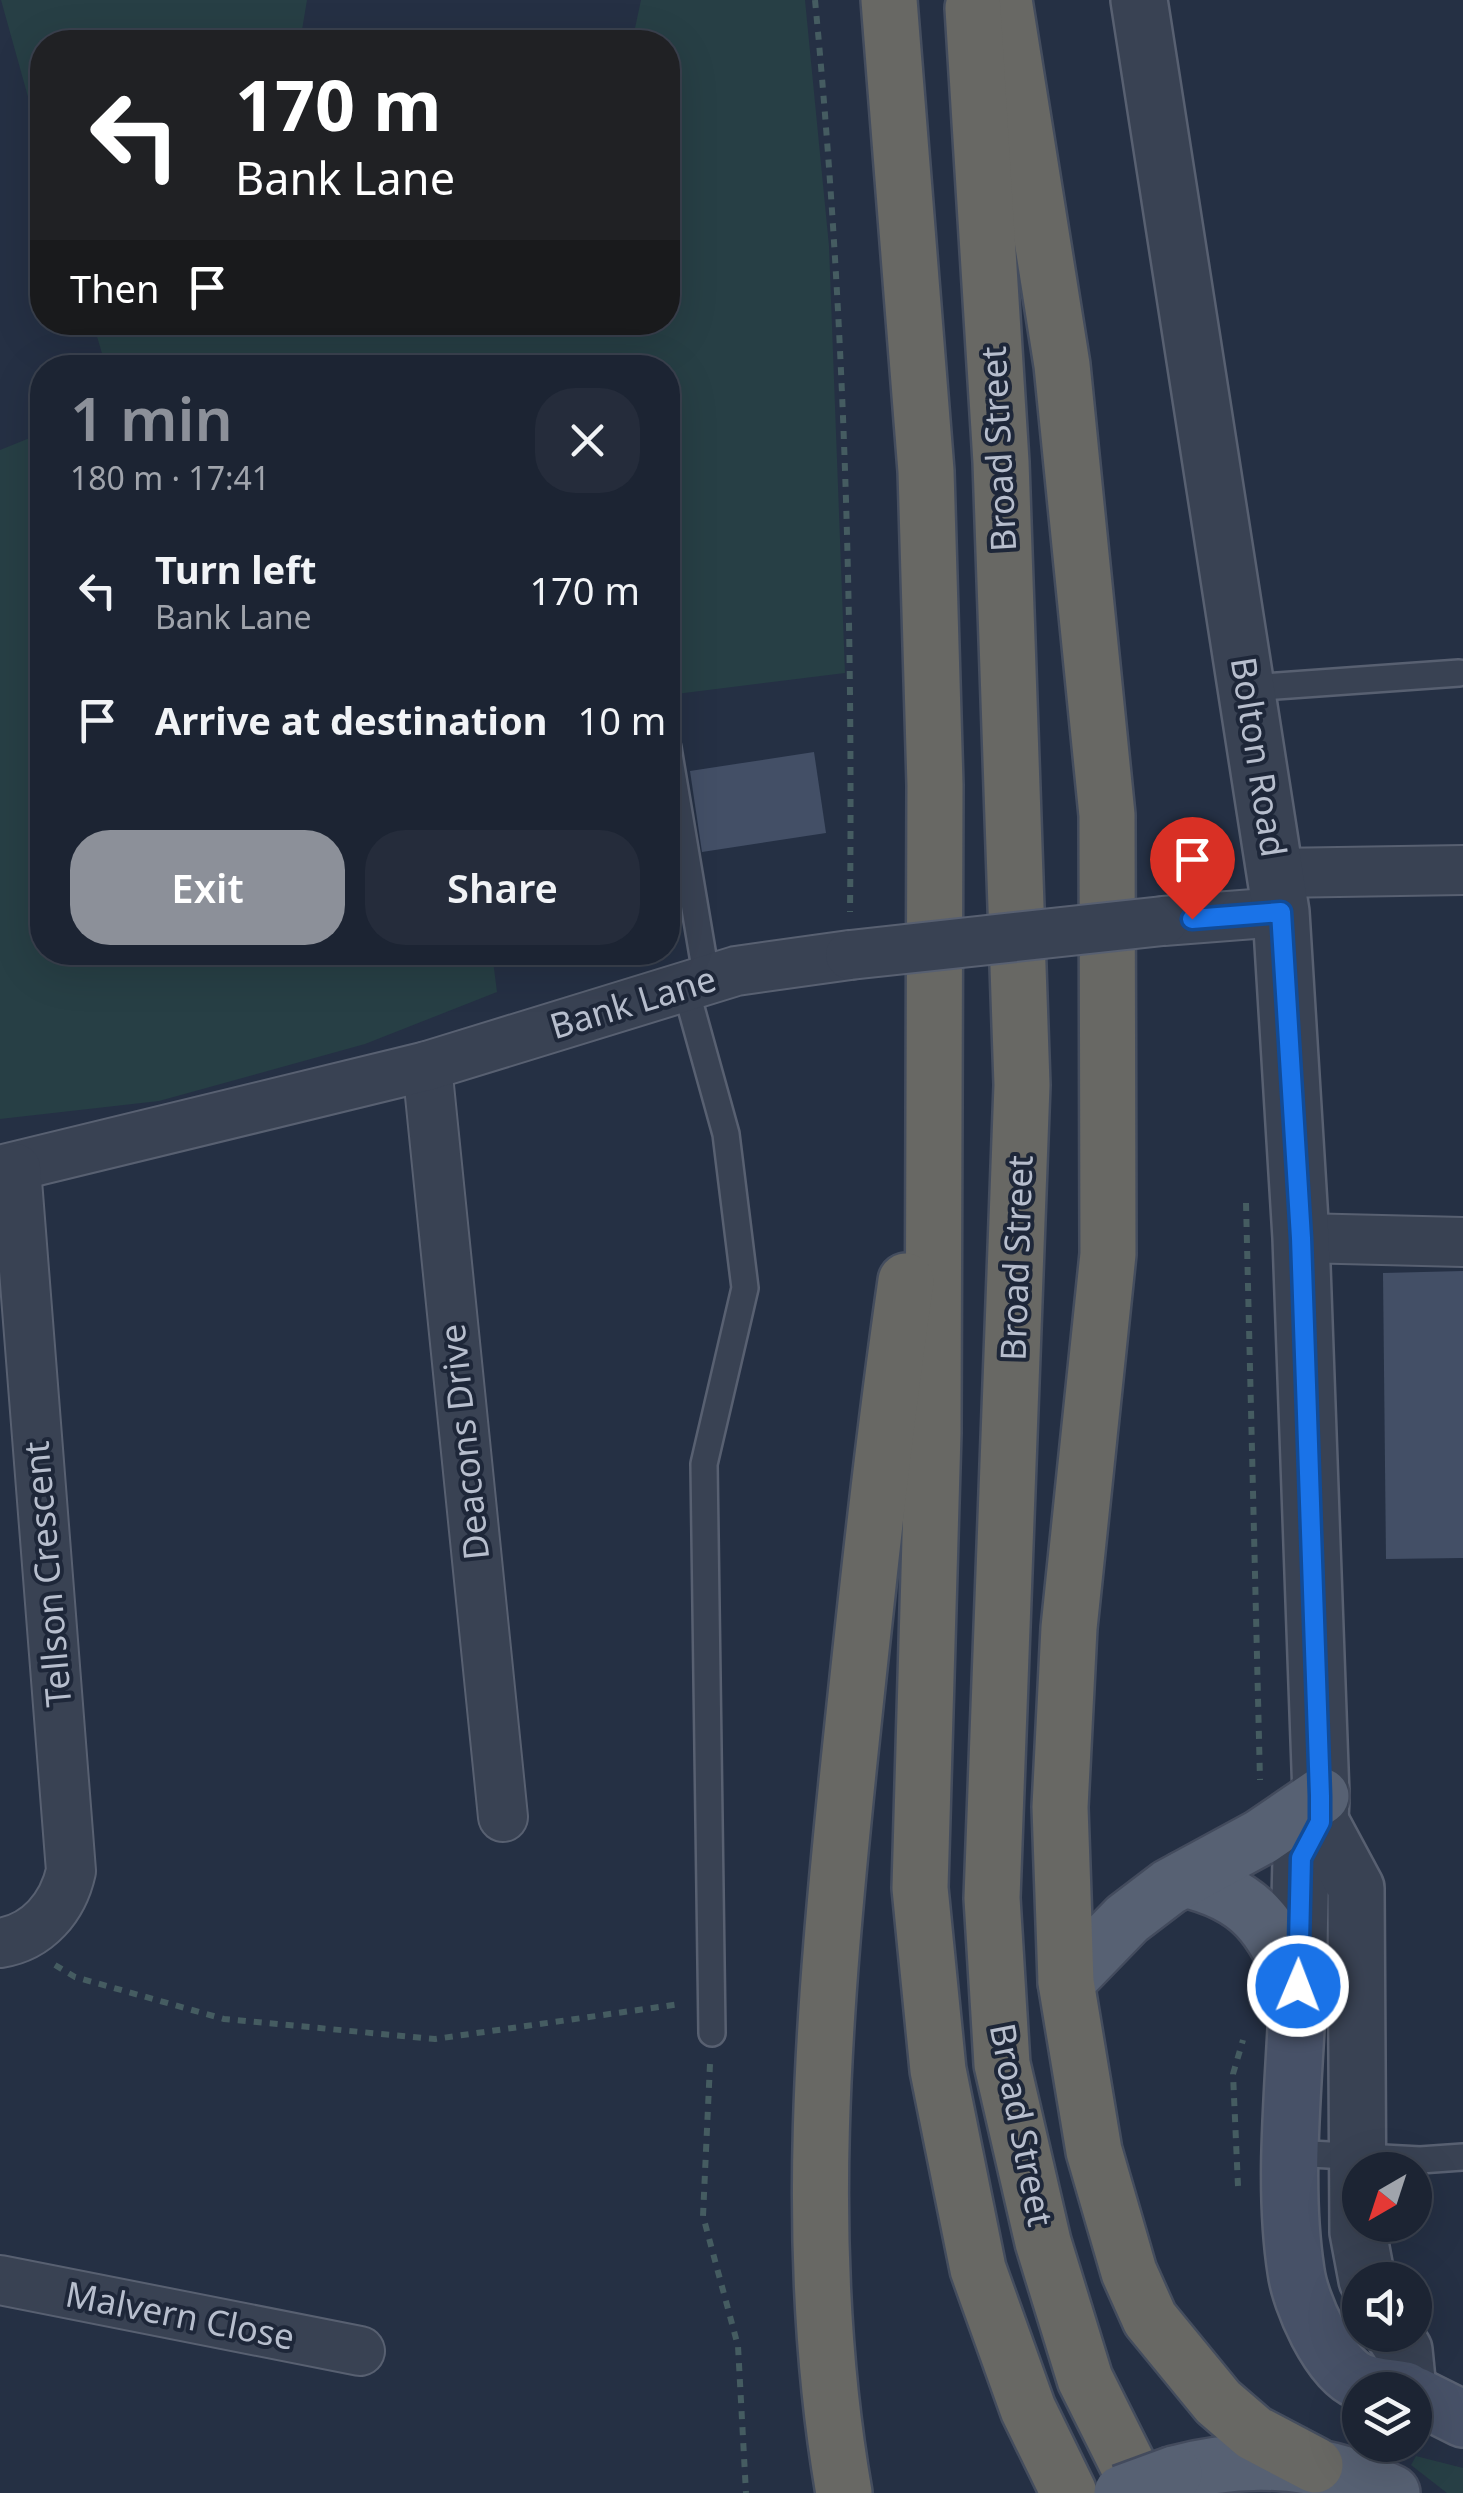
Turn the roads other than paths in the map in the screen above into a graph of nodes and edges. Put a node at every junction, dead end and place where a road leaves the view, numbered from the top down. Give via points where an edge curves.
1 (889, 0) edge
2 (973, 0) edge
3 (1004, 0) edge
4 (1139, 0) edge
5 (1460, 673) dead end
6 (1248, 688) junction
7 (680, 849) edge
8 (1463, 870) edge
9 (1278, 893) junction
10 (696, 983) junction
11 (427, 1066) junction
12 (935, 1086) junction
13 (8, 1169) edge
14 (1301, 1238) junction
15 (1463, 1242) edge
16 (1320, 1809) junction
17 (503, 1817) dead end
18 (1184, 1879) junction
19 (11, 1940) edge
20 (1066, 1982) junction
21 (1298, 1986) junction
22 (712, 2033) road end
23 (1359, 2152) edge
24 (1292, 2153) junction
25 (1342, 2155) edge
26 (1432, 2157) edge
27 (1463, 2158) edge
28 (0, 2280) edge
29 (360, 2351) dead end
30 (1349, 2372) edge
31 (1432, 2403) edge
32 (1463, 2418) edge
33 (1315, 2465) junction
34 (1158, 2483) edge
35 (844, 2493) edge
36 (1068, 2493) edge
37 (1122, 2493) edge
38 (1392, 2493) edge

1 - 12 highway, Broad Street via 926,471
2 - 34 highway, Broad Street via 1001,462 1022,1085 992,1898 1002,2064 1043,2242 1085,2378
3 - 20 highway via 1062,365 1106,815 1108,1254 1070,1628 1060,1807
4 - 6 street, Bolton Road
5 - 6 lane
6 - 9 street, Bolton Road
7 - 10 lane
8 - 9 street, Bank Lane
9 - 10 street, Bank Lane, bridge via 1163,921 850,955
9 - 14 street, Bolton Road
10 - 11 street, Bank Lane
10 - 22 lane via 726,1134 745,1288 704,1464
11 - 13 street, Bank Lane
11 - 17 street, Deacons Drive
12 - 35 highway via 882,1442 827,1998 821,2283
12 - 36 highway, Broad Street via 920,1888 938,2070 978,2270 1028,2410
13 - 19 street, Tellson Crescent via 71,1871 55,1910
14 - 15 street
14 - 16 street, Bolton Road
16 - 18 main road
16 - 21 street, Bolton Road via 1301,1858
16 - 23 street, Bolton Road via 1356,1888
18 - 20 main road via 1128,1919
18 - 21 main road via 1246,1904 1276,1940
20 - 33 highway via 1094,2151 1129,2272 1150,2319 1218,2402 1254,2433
21 - 24 main road, Bolton Road
24 - 25 lane
24 - 30 main road, Bolton Road via 1296,2270 1304,2304
26 - 27 lane
28 - 29 street, Malvern Close
31 - 32 main road
33 - 34 main road via 1243,2462
33 - 38 main road
34 - 37 main road, bridge

